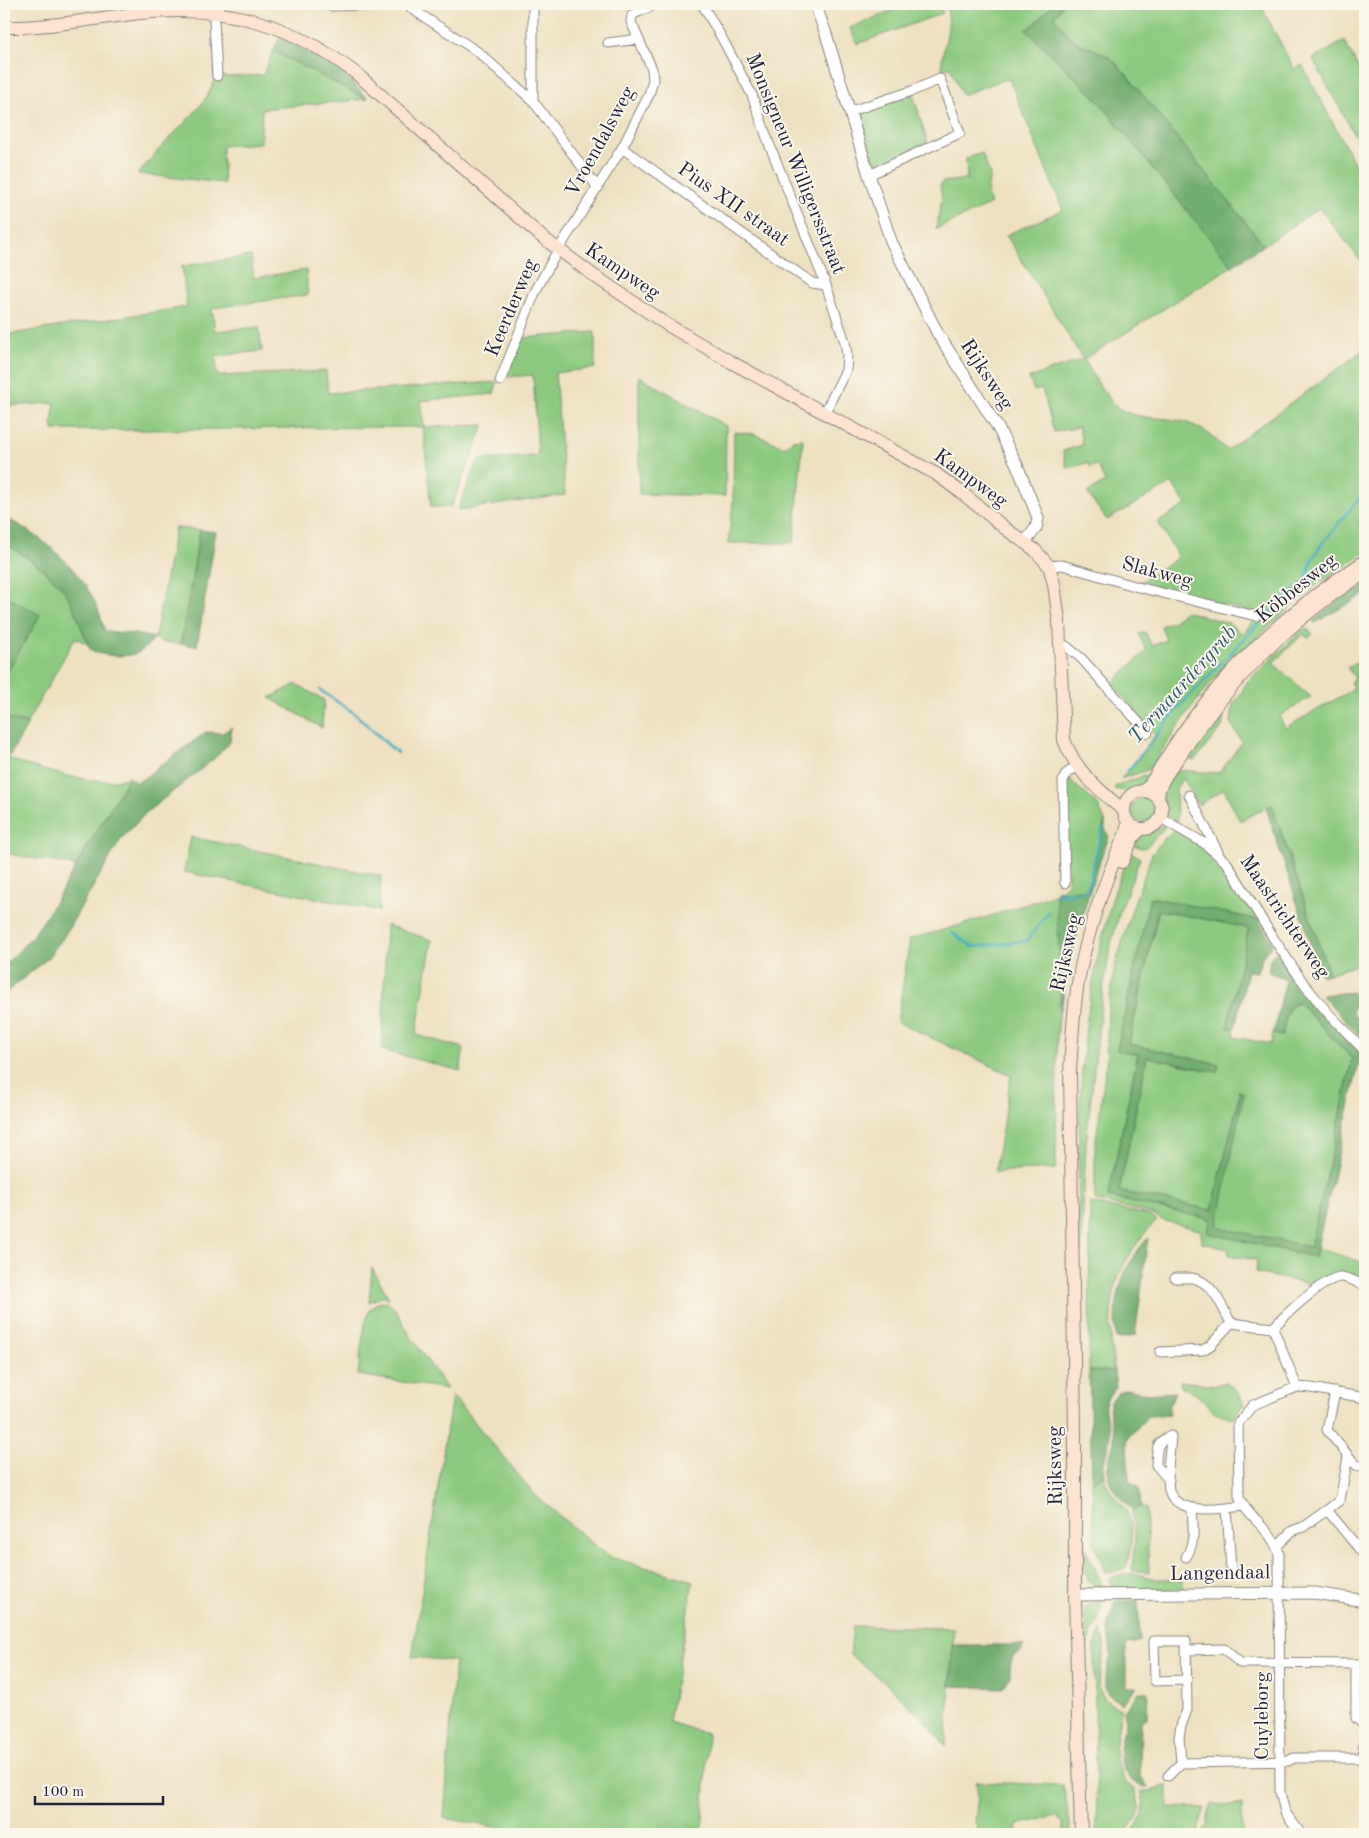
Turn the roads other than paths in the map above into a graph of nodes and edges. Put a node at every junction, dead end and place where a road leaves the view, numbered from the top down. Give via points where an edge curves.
1 (320, 4) edge
2 (396, 4) edge
3 (409, 4) edge
4 (533, 4) edge
5 (656, 4) edge
6 (702, 4) edge
7 (815, 4) edge
8 (219, 8) edge
9 (4, 27) edge
10 (639, 38) junction
11 (608, 43) dead end
12 (217, 76) dead end
13 (533, 101) junction
14 (851, 111) junction
15 (622, 148) junction
16 (869, 175) junction
17 (598, 188) junction
18 (558, 250) junction
19 (826, 284) junction
20 (500, 381) dead end
21 (824, 414) junction
22 (1026, 542) junction
23 (1365, 561) edge
24 (1049, 566) junction
25 (1365, 573) edge
26 (1256, 616) dead end
27 (1060, 646) junction
28 (1148, 733) dead end
29 (1077, 766) junction
30 (1088, 780) junction
31 (1144, 790) junction
32 (1189, 795) dead end
33 (1129, 796) junction
34 (1158, 798) junction
35 (1125, 816) junction
36 (1160, 818) junction
37 (1141, 829) junction
38 (1220, 857) junction
39 (1065, 883) dead end
40 (1365, 1052) edge
41 (1071, 1098) junction
42 (1176, 1278) dead end
43 (1365, 1286) edge
44 (1231, 1323) junction
45 (1274, 1328) junction
46 (1160, 1352) dead end
47 (1297, 1387) junction
48 (1335, 1392) junction
49 (1365, 1398) edge
50 (1348, 1457) junction
51 (1365, 1467) edge
52 (1169, 1480) dead end
53 (1242, 1506) junction
54 (1227, 1508) junction
55 (1192, 1509) junction
56 (1327, 1510) junction
57 (1277, 1546) junction
58 (1365, 1556) edge
59 (1186, 1557) dead end
60 (1231, 1569) dead end
61 (1280, 1593) junction
62 (1075, 1595) junction
63 (1365, 1601) edge
64 (1187, 1650) junction
65 (1280, 1662) junction
66 (1361, 1664) edge
67 (1186, 1680) junction
68 (1364, 1724) edge
69 (1363, 1744) dead end
70 (1362, 1760) junction
71 (1280, 1762) junction
72 (1181, 1763) junction
73 (1168, 1776) dead end
74 (1365, 1778) edge
75 (1081, 1834) edge
76 (1301, 1834) edge

1 - 2 street
3 - 13 street via 478,52
4 - 13 street
5 - 10 street, Vroendalsweg via 632,15 631,22
6 - 19 street, Monsigneur Willigersstraat via 752,95
7 - 14 street, Rijksweg
8 - 9 main road, Kampweg
8 - 12 street via 214,17
8 - 18 main road, Kampweg via 304,39 344,65
10 - 11 street
10 - 15 street, Vroendalsweg via 652,69 653,80 649,95
13 - 17 street
14 - 16 street, Rijksweg
14 - 16 street via 940,79 960,132
15 - 17 street, Vroendalsweg
15 - 19 street, Pius XII straat via 812,283
16 - 22 street, Rijksweg via 891,241 920,300 948,351 997,426 1016,465 1038,518 1036,528
17 - 18 street, Vroendalsweg
18 - 20 street, Keerderweg via 532,297
18 - 21 main road, Kampweg via 666,324
19 - 21 street, Monsigneur Willigersstraat via 847,355 846,370
21 - 22 main road, Kampweg via 936,474
22 - 24 main road
23 - 31 main road, Köbbesweg via 1295,612 1247,657 1198,713
24 - 26 street, Slakweg via 1062,566
24 - 27 main road via 1054,584
25 - 34 main road, Köbbesweg via 1302,618 1243,674 1193,736 1160,787
27 - 28 street via 1066,646 1081,658
27 - 29 main road via 1063,734
29 - 30 main road
29 - 39 street via 1066,774 1063,781
30 - 33 main road via 1119,795
30 - 35 main road
31 - 33 main road
31 - 34 main road
32 - 38 street
33 - 35 main road via 1125,802
34 - 36 main road via 1162,808
35 - 37 main road via 1134,827
35 - 41 main road, Rijksweg via 1126,832 1095,914 1079,976 1072,1036
36 - 37 main road via 1152,827
36 - 38 street, Maastrichterweg via 1204,843
37 - 41 main road, Rijksweg via 1133,837 1115,878 1093,945 1079,1016
38 - 40 street, Maastrichterweg via 1236,876 1312,994
41 - 62 main road, Rijksweg
42 - 44 street via 1193,1278 1207,1285
43 - 45 street via 1341,1277 1330,1281 1283,1317
44 - 45 street
44 - 46 street via 1203,1350
45 - 47 street
47 - 48 street
47 - 53 street via 1253,1405 1238,1423 1239,1496
48 - 49 street
48 - 50 street via 1327,1430
50 - 51 street via 1356,1465
50 - 56 street via 1340,1500
52 - 55 street via 1173,1497
53 - 54 street
53 - 57 street
54 - 55 street
54 - 60 street
55 - 59 street via 1194,1538
56 - 57 street via 1292,1531
56 - 58 street
57 - 61 street, Cuyleborg
61 - 62 street, Langendaal
61 - 63 street, Langendaal via 1315,1593
61 - 65 street, Cuyleborg
62 - 75 main road, Rijksweg
64 - 65 street via 1224,1649 1240,1662
64 - 67 street
64 - 67 street via 1186,1641 1154,1641 1155,1681
65 - 66 street
65 - 71 street, Cuyleborg
66 - 68 street via 1356,1718
67 - 72 street via 1187,1710 1179,1737
69 - 70 street
70 - 71 street via 1294,1758
70 - 74 street
71 - 72 street
71 - 76 street, Cuyleborg via 1280,1792 1286,1812
72 - 73 street

